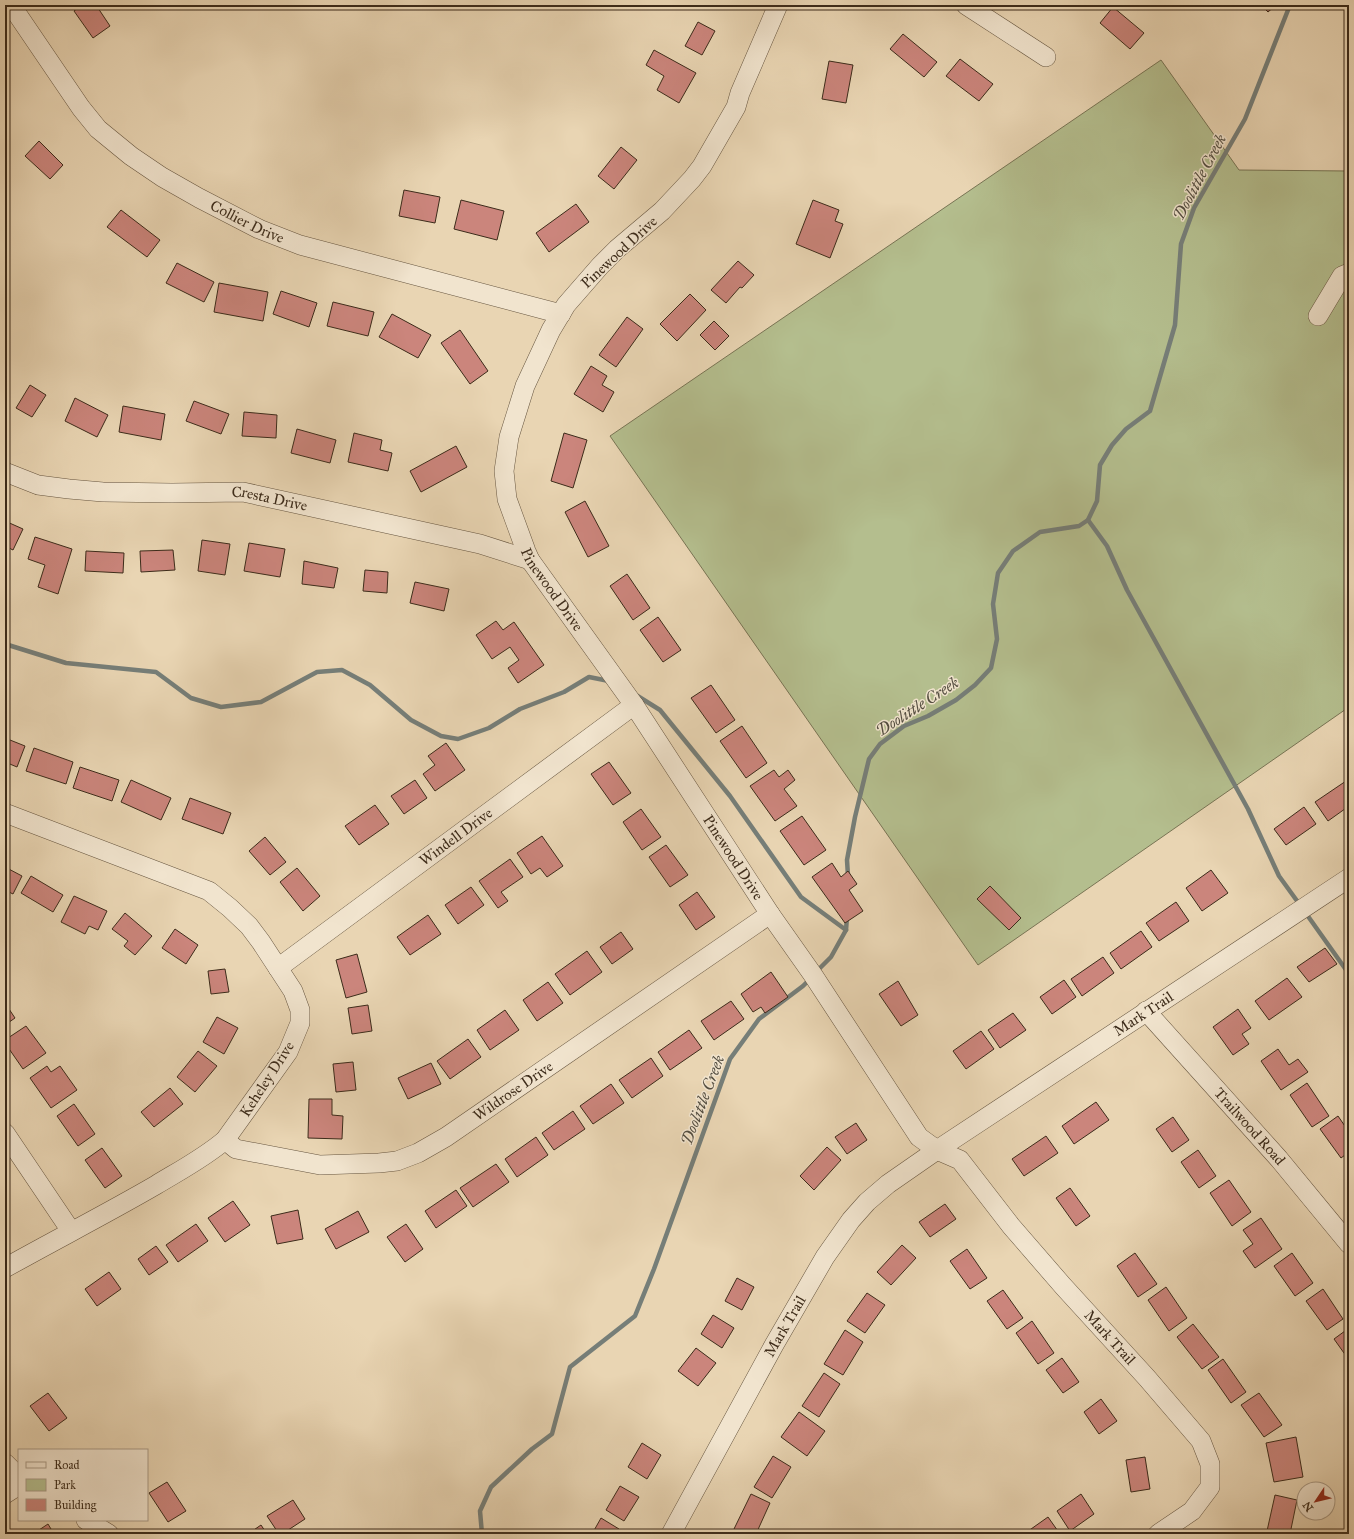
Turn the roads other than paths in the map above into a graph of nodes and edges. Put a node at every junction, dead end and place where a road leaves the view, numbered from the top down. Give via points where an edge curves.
1 (11, 5) edge
2 (778, 5) edge
3 (966, 5) edge
4 (1046, 57) dead end
5 (1349, 273) edge
6 (560, 314) junction
7 (1318, 316) dead end
8 (5, 472) edge
9 (530, 560) junction
10 (634, 705) junction
11 (5, 813) edge
12 (1349, 878) edge
13 (770, 914) junction
14 (278, 968) junction
15 (1146, 1011) junction
16 (5, 1133) edge
17 (225, 1140) junction
18 (937, 1150) junction
19 (71, 1231) junction
20 (1349, 1244) edge
21 (5, 1268) edge
22 (5, 1463) edge
23 (18, 1476) edge
24 (18, 1486) edge
25 (5, 1494) edge
26 (88, 1521) edge
27 (109, 1534) edge
28 (671, 1534) edge
29 (1158, 1534) edge

1 - 6 street, Collier Drive via 98,129 131,156 199,198 258,229 300,245
2 - 6 street, Pinewood Drive via 736,107 702,166 662,211 600,266
3 - 4 street
5 - 7 street via 1342,276
6 - 9 street, Pinewood Drive via 526,386 509,437 504,471 512,516
8 - 9 street, Cresta Drive via 38,485 103,492 243,492 480,544
9 - 10 street, Pinewood Drive
10 - 13 street, Pinewood Drive
10 - 14 street, Windell Drive
11 - 14 street, Keheley Drive via 209,891 249,926
12 - 15 street, Mark Trail
13 - 17 street, Wildrose Drive via 418,1153 391,1162 320,1165 236,1149
13 - 18 street, Pinewood Drive via 814,975 919,1136
14 - 17 street, Keheley Drive via 293,992 300,1010 300,1023 288,1052
15 - 18 street, Mark Trail
15 - 20 street, Trailwood Road
16 - 19 street
17 - 19 street, Keheley Drive via 185,1168
18 - 28 street, Mark Trail via 888,1184 867,1202 846,1226 774,1345
18 - 29 street, Mark Trail via 960,1160 1011,1226 1200,1441 1210,1464 1210,1487 1192,1511
19 - 21 street, Keheley Drive
22 - 23 street
24 - 25 street
26 - 27 street

